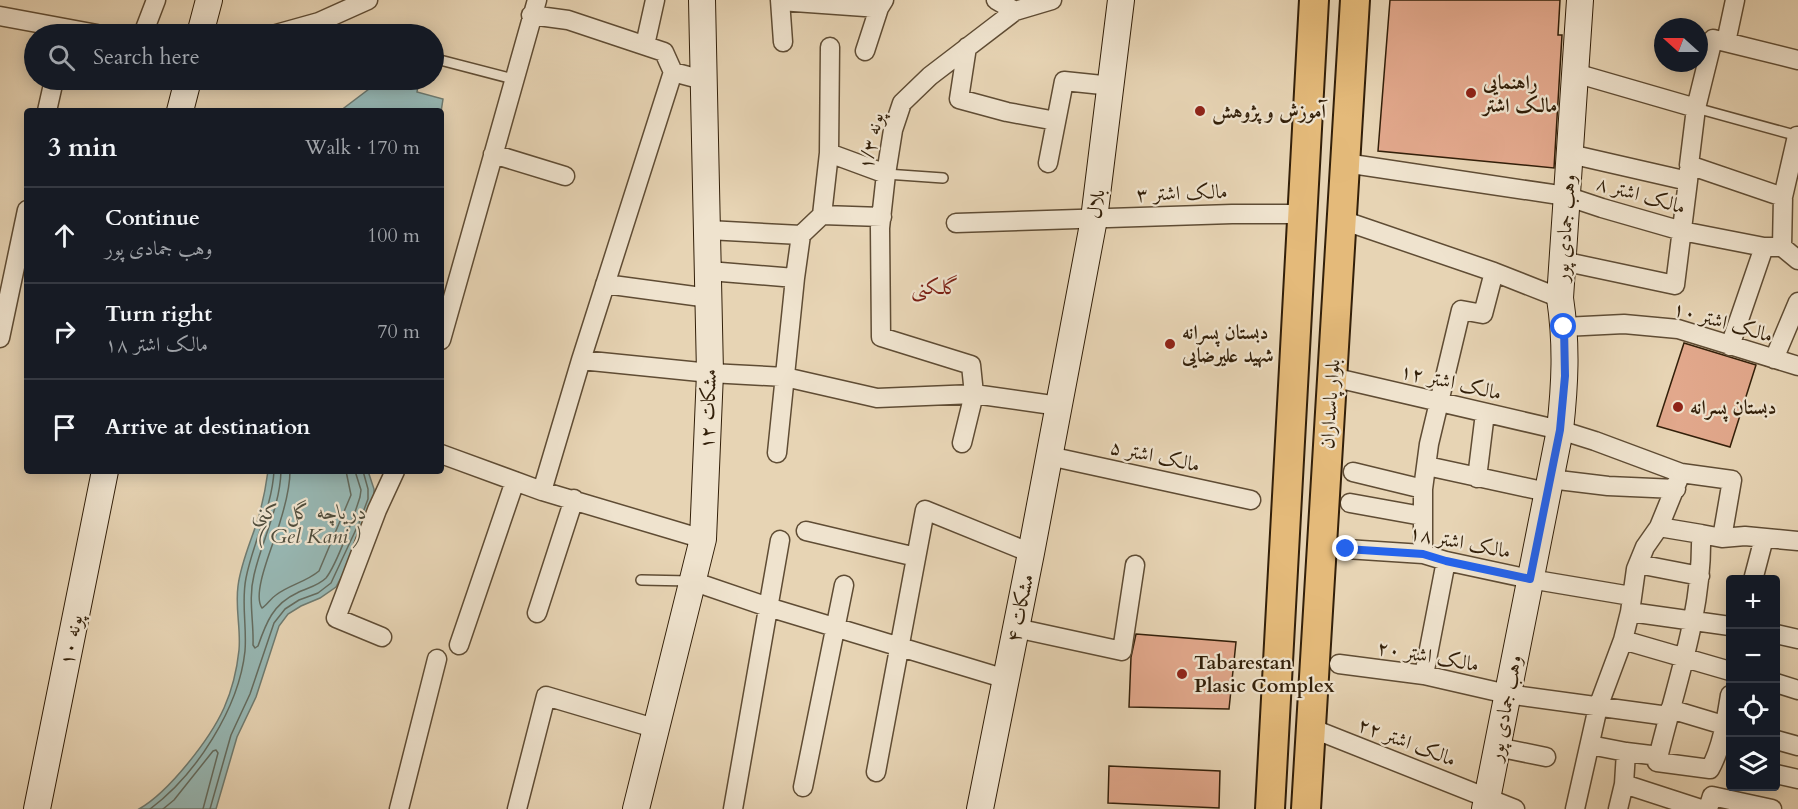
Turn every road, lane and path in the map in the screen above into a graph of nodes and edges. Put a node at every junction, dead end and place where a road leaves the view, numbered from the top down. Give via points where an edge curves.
1 (156, 0) edge
2 (209, 0) edge
3 (368, 0) edge
4 (655, 0) edge
5 (702, 0) edge
6 (780, 0) edge
7 (996, 0) edge
8 (1052, 0) edge
9 (1121, 0) edge
10 (1314, 0) edge
11 (1355, 0) edge
12 (1580, 0) edge
13 (1735, 0) edge
14 (882, 4) edge
15 (346, 5) edge
16 (534, 7) edge
17 (1015, 11) junction
18 (0, 16) edge
19 (34, 24) edge
20 (147, 24) edge
21 (203, 24) edge
22 (312, 24) edge
23 (783, 42) dead end
24 (1726, 42) junction
25 (645, 45) junction
26 (830, 47) dead end
27 (967, 48) junction
28 (865, 51) dead end
29 (1798, 60) edge
30 (444, 61) edge
31 (673, 72) junction
32 (1575, 73) junction
33 (513, 79) junction
34 (703, 80) junction
35 (1112, 86) junction
36 (52, 90) edge
37 (185, 90) edge
38 (48, 108) edge
39 (181, 108) edge
40 (1696, 108) junction
41 (1056, 122) junction
42 (1797, 136) edge
43 (829, 153) junction
44 (493, 154) junction
45 (1570, 154) junction
46 (1048, 163) dead end
47 (1345, 164) junction
48 (1689, 173) junction
49 (886, 174) junction
50 (565, 176) dead end
51 (943, 178) dead end
52 (1566, 196) junction
53 (1783, 196) junction
54 (1302, 214) junction
55 (822, 215) junction
56 (882, 217) junction
57 (1094, 219) junction
58 (1342, 220) junction
59 (956, 223) dead end
60 (708, 230) junction
61 (1682, 231) junction
62 (801, 235) junction
63 (23, 245) edge
64 (1773, 247) junction
65 (1798, 260) edge
66 (1562, 261) junction
67 (709, 271) junction
68 (1494, 272) junction
69 (7, 276) edge
70 (795, 278) junction
71 (605, 285) junction
72 (709, 298) junction
73 (1560, 298) junction
74 (1798, 302) edge
75 (1564, 327) junction
76 (444, 329) edge
77 (0, 338) edge
78 (1730, 346) junction
79 (1774, 359) junction
80 (581, 360) junction
81 (1798, 366) edge
82 (710, 373) junction
83 (785, 377) junction
84 (1332, 377) junction
85 (974, 394) junction
86 (1440, 403) junction
87 (1059, 406) junction
88 (1485, 413) junction
89 (1560, 430) junction
90 (962, 443) dead end
91 (777, 453) dead end
92 (444, 455) edge
93 (1050, 456) junction
94 (1427, 466) junction
95 (1353, 472) dead end
96 (104, 474) edge
97 (394, 474) edge
98 (1477, 478) junction
99 (515, 481) junction
100 (1678, 481) junction
101 (1549, 485) junction
102 (1423, 489) junction
103 (542, 490) junction
104 (574, 499) junction
105 (1251, 500) dead end
106 (1350, 502) dead end
107 (1422, 516) junction
108 (1659, 527) junction
109 (806, 531) dead end
110 (1701, 534) junction
111 (1722, 538) junction
112 (1764, 538) junction
113 (702, 540) junction
114 (780, 540) dead end
115 (1798, 541) edge
116 (1346, 549) dead end
117 (1031, 553) junction
118 (1423, 554) junction
119 (916, 557) junction
120 (1446, 561) junction
121 (1638, 564) junction
122 (1135, 565) dead end
123 (1754, 575) edge
124 (1700, 576) junction
125 (1530, 579) junction
126 (641, 580) dead end
127 (692, 581) junction
128 (844, 585) dead end
129 (1631, 604) junction
130 (768, 607) junction
131 (537, 613) dead end
132 (1694, 621) junction
133 (1726, 625) edge
134 (835, 627) junction
135 (1016, 628) junction
136 (1780, 635) edge
137 (382, 637) dead end
138 (1798, 639) edge
139 (1623, 640) junction
140 (459, 645) dead end
141 (900, 647) junction
142 (1685, 657) junction
143 (437, 659) dead end
144 (1340, 664) dead end
145 (1726, 669) edge
146 (1424, 675) junction
147 (1006, 679) junction
148 (1780, 684) edge
149 (1798, 690) edge
150 (1507, 694) junction
151 (1598, 707) junction
152 (1669, 712) junction
153 (1726, 726) edge
154 (654, 728) junction
155 (1311, 728) junction
156 (1726, 737) edge
157 (1780, 741) edge
158 (1590, 745) junction
159 (1798, 746) edge
160 (1497, 747) junction
161 (1626, 752) junction
162 (1659, 756) junction
163 (1546, 758) dead end
164 (1723, 762) edge
165 (876, 772) dead end
166 (1780, 775) edge
167 (1798, 779) edge
168 (1624, 784) junction
169 (803, 787) dead end
170 (1486, 803) edge
171 (37, 809) edge
172 (399, 809) edge
173 (517, 809) edge
174 (636, 809) edge
175 (733, 809) edge
176 (980, 809) edge
177 (1270, 809) edge
178 (1306, 809) edge
179 (1515, 809) edge
180 (1575, 809) edge
181 (1618, 809) edge
182 (1701, 809) edge
183 (1708, 809) edge
184 (1772, 809) edge

1 - 20 street
2 - 21 street
3 - 15 street
4 - 25 street
5 - 34 street, مشکات ۱۲
6 - 14 street
6 - 23 street
7 - 17 street
8 - 17 street, پونه ۱/۳
9 - 35 street, بلال
10 - 54 main road, بلوار پاسداران
11 - 47 main road, بلوار پاسداران
12 - 32 street, وهب جمادی پور
13 - 24 street
14 - 28 street
15 - 22 street
16 - 25 street
16 - 33 street
17 - 27 street, پونه ۱/۳
18 - 19 street
24 - 29 street
24 - 40 street via 1713,39
25 - 31 street via 664,52
26 - 43 street
27 - 41 street via 959,99
27 - 49 street, پونه ۱/۳ via 902,103
30 - 33 lane
31 - 34 street
31 - 71 street
32 - 40 street
32 - 45 street, وهب جمادی پور
33 - 44 street
34 - 60 street, مشکات ۱۲
35 - 41 street via 1064,81
35 - 57 street, بلال
36 - 38 street
37 - 39 street
40 - 42 lane
40 - 48 street
41 - 46 street
42 - 53 street
43 - 49 street
43 - 55 street
44 - 50 street
44 - 76 street
45 - 48 street
45 - 52 street, وهب جمادی پور
47 - 52 street, مالک اشتر ۸
47 - 58 main road, بلوار پاسداران
48 - 53 street
48 - 61 street
49 - 51 lane
49 - 56 street, پونه ۱/۳
52 - 61 street, مالک اشتر ۸
52 - 66 street, وهب جمادی پور
53 - 64 street
54 - 57 street, مالک اشتر ۳
54 - 177 main road, بلوار پاسداران
55 - 56 street
55 - 62 street
56 - 85 street, پونه ۱/۳ via 881,336 971,365
57 - 59 street, مالک اشتر ۳
57 - 87 street, بلال
58 - 68 street
58 - 84 main road, بلوار پاسداران
60 - 62 street
60 - 67 street, مشکات ۱۲
61 - 64 street, مالک اشتر ۸
61 - 66 street via 1675,285
62 - 70 street
63 - 69 street
64 - 65 street
64 - 78 street
66 - 73 street, وهب جمادی پور
67 - 70 street
67 - 72 street, مشکات ۱۲
68 - 73 street
68 - 86 street via 1483,314 1461,310
69 - 77 street
70 - 83 street
71 - 72 street
71 - 80 street
72 - 82 street, مشکات ۱۲
73 - 75 street, وهب جمادی پور
74 - 79 street
75 - 78 street, مالک اشتر ۱۰ via 1624,324 1678,329
75 - 89 street, وهب جمادی پور
78 - 79 street, مالک اشتر ۱۰
79 - 81 street, مالک اشتر ۱۰
80 - 82 street
80 - 103 street
82 - 83 street
82 - 113 street, مشکات ۱۲
83 - 85 street via 877,398
83 - 91 street
84 - 86 street, مالک اشتر ۱۲
84 - 155 main road, بلوار پاسداران
85 - 87 street
85 - 90 street
86 - 88 street, مالک اشتر ۱۲
86 - 94 street
87 - 93 street, مشکات ۴
88 - 89 street, مالک اشتر ۱۲
88 - 98 street
89 - 100 street, مالک اشتر ۱۲ via 1595,441
89 - 101 street, وهب جمادی پور
92 - 99 street
93 - 105 street, مالک اشتر ۵
93 - 117 street, مشکات ۴
94 - 98 street
94 - 102 street
95 - 102 street
96 - 171 street, پونه ۱۰
97 - 137 street via 336,618
98 - 101 street
99 - 103 street
99 - 140 street
100 - 101 street
100 - 108 street
100 - 111 street via 1732,480
101 - 125 street, وهب جمادی پور
102 - 107 street
103 - 104 street
104 - 113 street
104 - 131 street
106 - 107 street
107 - 118 street
108 - 110 street
108 - 121 street
109 - 119 street
110 - 111 street
110 - 124 street
111 - 112 street
112 - 115 street
112 - 123 street
113 - 127 street, مشکات ۱۲
114 - 130 street
116 - 118 street, مالک اشتر ۱۸
117 - 119 street via 925,510
117 - 135 street, مشکات ۴
118 - 120 street, مالک اشتر ۱۸
119 - 141 street
120 - 125 street, مالک اشتر ۱۸
120 - 146 street
121 - 124 street
121 - 129 street
122 - 135 street via 1122,651
124 - 132 street
125 - 129 street, مالک اشتر ۱۸
125 - 150 street, وهب جمادی پور
126 - 127 lane
127 - 130 street
127 - 154 street, مشکات ۱۲
128 - 134 street
129 - 132 street, مالک اشتر ۱۸
129 - 139 street
130 - 134 street
130 - 175 street
132 - 133 street, مالک اشتر ۱۸
132 - 142 street
134 - 141 street
134 - 169 street
135 - 147 street, مشکات ۴
136 - 138 street
139 - 142 street
139 - 151 street
141 - 147 street
141 - 165 street
142 - 145 street
142 - 152 street
143 - 172 street
144 - 146 street, مالک اشتر ۲۰
146 - 150 street, مالک اشتر ۲۰
147 - 176 street, مشکات ۴
148 - 149 street
150 - 151 street, مالک اشتر ۲۰
150 - 160 street, وهب جمادی پور
151 - 152 street, مالک اشتر ۲۰
151 - 158 street
152 - 153 street, مالک اشتر ۲۰
152 - 162 street
154 - 173 street via 546,696
154 - 174 street, مشکات ۱۲
155 - 170 street, مالک اشتر ۲۲
155 - 178 main road, بلوار پاسداران
156 - 164 street
157 - 159 street
158 - 161 street
158 - 180 street
160 - 163 street
160 - 170 street, وهب جمادی پور
161 - 162 street
161 - 168 street
162 - 164 street via 1657,762 1710,769
166 - 167 street
168 - 181 street
168 - 182 street
170 - 179 street, مالک اشتر ۲۲
183 - 184 street via 1712,796

